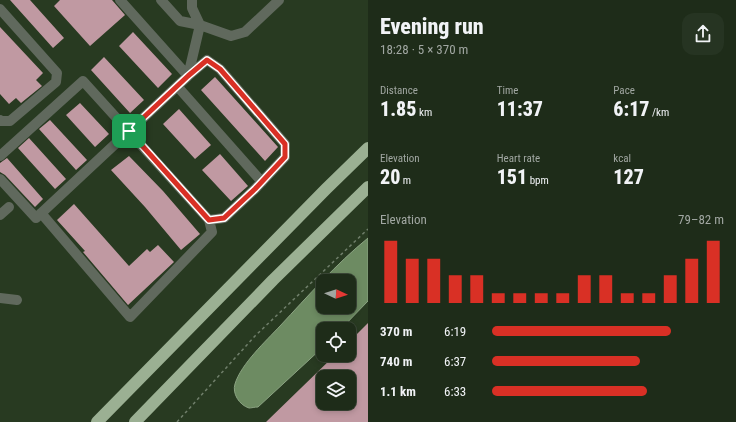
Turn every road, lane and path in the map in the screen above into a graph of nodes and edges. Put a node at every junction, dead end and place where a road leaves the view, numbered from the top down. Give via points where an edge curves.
1 (120, 0) edge
2 (161, 0) edge
3 (192, 0) edge
4 (279, 0) edge
5 (0, 9) edge
6 (200, 25) junction
7 (188, 76) junction
8 (177, 86) junction
9 (0, 120) edge
10 (129, 131) junction
11 (368, 148) edge
12 (0, 156) edge
13 (0, 179) edge
14 (262, 182) junction
15 (368, 187) edge
16 (9, 207) dead end
17 (40, 213) junction
18 (0, 214) edge
19 (209, 220) junction
20 (368, 228) edge
21 (0, 298) edge
22 (17, 300) dead end
23 (97, 422) edge
24 (135, 422) edge
25 (178, 422) edge

1 - 7 street
2 - 6 street via 180,21
3 - 6 street via 192,8
4 - 6 street via 245,32 231,36
5 - 9 street via 56,72 56,82 10,121
6 - 7 street
7 - 8 street
7 - 14 street via 207,60 220,69 285,144 285,157
8 - 10 street
8 - 14 street
10 - 12 street via 83,81
10 - 17 street
10 - 19 street
11 - 23 highway
13 - 17 street via 36,218
14 - 19 street via 224,218
15 - 24 highway
16 - 18 street
17 - 19 street via 130,317 212,232
20 - 25 path via 255,336
21 - 22 street

